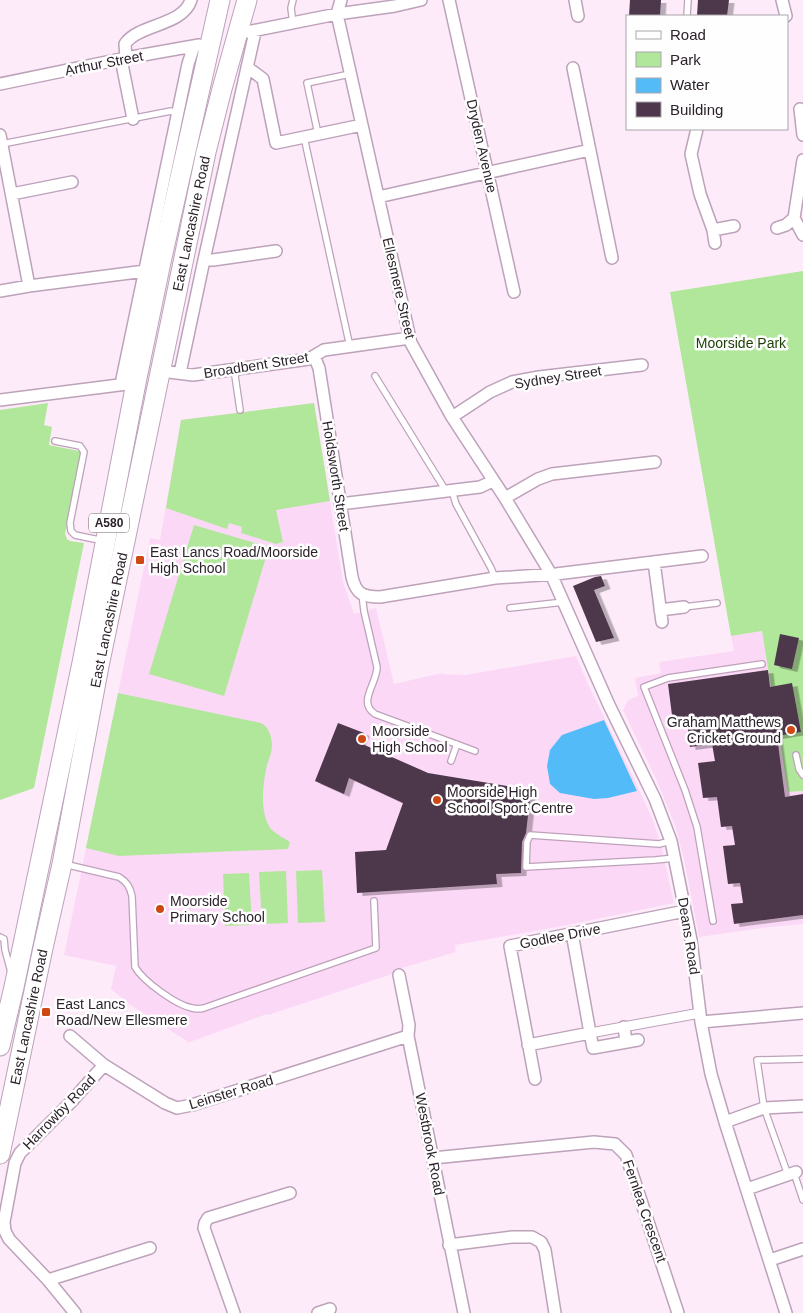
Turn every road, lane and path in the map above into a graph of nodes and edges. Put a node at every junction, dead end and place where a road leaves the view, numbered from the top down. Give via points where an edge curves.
1 (191, 0) edge
2 (220, 0) edge
3 (247, 0) edge
4 (293, 0) edge
5 (341, 0) edge
6 (421, 0) edge
7 (449, 0) edge
8 (575, 0) edge
9 (688, 0) edge
10 (782, 0) edge
11 (338, 14) junction
12 (687, 15) edge
13 (786, 15) edge
14 (578, 16) dead end
15 (293, 24) junction
16 (246, 32) junction
17 (201, 46) junction
18 (123, 59) junction
19 (247, 67) junction
20 (572, 68) dead end
21 (350, 74) junction
22 (0, 84) edge
23 (801, 109) edge
24 (788, 111) edge
25 (177, 114) junction
26 (133, 119) junction
27 (362, 125) junction
28 (697, 130) edge
29 (318, 134) junction
30 (803, 135) edge
31 (304, 137) junction
32 (1, 140) edge
33 (590, 150) junction
34 (803, 160) edge
35 (488, 173) junction
36 (72, 182) dead end
37 (12, 194) junction
38 (378, 197) junction
39 (794, 218) junction
40 (734, 226) dead end
41 (777, 228) dead end
42 (713, 230) junction
43 (803, 235) edge
44 (715, 243) dead end
45 (276, 251) dead end
46 (612, 258) dead end
47 (204, 260) junction
48 (145, 271) junction
49 (29, 286) junction
50 (0, 291) edge
51 (514, 292) dead end
52 (410, 338) junction
53 (350, 347) junction
54 (314, 356) junction
55 (642, 365) dead end
56 (234, 369) junction
57 (161, 371) junction
58 (180, 373) junction
59 (375, 376) dead end
60 (129, 384) junction
61 (0, 400) edge
62 (240, 410) dead end
63 (452, 417) junction
64 (55, 440) dead end
65 (655, 462) dead end
66 (493, 481) junction
67 (449, 491) junction
68 (505, 498) junction
69 (340, 504) junction
70 (106, 541) junction
71 (702, 556) dead end
72 (654, 562) junction
73 (551, 574) junction
74 (495, 578) junction
75 (362, 594) junction
76 (564, 602) junction
77 (717, 603) dead end
78 (684, 607) joint
79 (510, 608) dead end
80 (660, 610) junction
81 (662, 622) dead end
82 (762, 664) dead end
83 (457, 744) junction
84 (475, 751) dead end
85 (796, 755) dead end
86 (451, 761) dead end
87 (803, 775) edge
88 (669, 836) junction
89 (675, 858) junction
90 (62, 864) junction
91 (374, 901) dead end
92 (685, 911) junction
93 (713, 922) dead end
94 (572, 933) junction
95 (0, 937) edge
96 (399, 975) dead end
97 (14, 986) junction
98 (803, 1013) edge
99 (701, 1018) junction
100 (624, 1027) junction
101 (590, 1033) junction
102 (70, 1036) dead end
103 (408, 1036) junction
104 (638, 1040) dead end
105 (626, 1042) junction
106 (528, 1045) junction
107 (0, 1046) edge
108 (803, 1059) edge
109 (104, 1065) junction
110 (535, 1079) dead end
111 (803, 1106) edge
112 (764, 1108) junction
113 (725, 1122) junction
114 (0, 1154) edge
115 (433, 1158) junction
116 (793, 1173) junction
117 (747, 1189) junction
118 (290, 1193) dead end
119 (803, 1200) edge
120 (449, 1245) junction
121 (150, 1248) dead end
122 (803, 1248) edge
123 (770, 1260) junction
124 (48, 1280) junction
125 (330, 1309) dead end
126 (75, 1313) edge
127 (234, 1313) edge
128 (318, 1313) edge
129 (464, 1313) edge
130 (555, 1313) edge
131 (678, 1313) edge
132 (786, 1313) edge

1 - 18 street via 174,18 132,36 125,44
2 - 17 highway, East Lancashire Road / A580
3 - 16 highway, East Lancashire Road / A580
4 - 15 lane via 290,8
5 - 11 street, Ellesmere Street
6 - 11 street
7 - 35 street, Dryden Avenue
8 - 14 street
9 - 12 lane
10 - 13 street
11 - 15 street
11 - 21 street, Ellesmere Street
15 - 16 street
16 - 19 street
16 - 57 highway, East Lancashire Road / A580 via 206,152
17 - 18 street, Arthur Street
17 - 25 street via 188,64
17 - 60 highway, East Lancashire Road / A580 via 171,216
18 - 22 street, Arthur Street
18 - 26 street
19 - 31 street via 263,79 276,143
19 - 47 street
20 - 33 street
21 - 27 street, Ellesmere Street
21 - 29 lane via 307,83
23 - 24 street
23 - 30 street
25 - 26 lane via 171,112
25 - 48 street
26 - 32 lane
27 - 29 street
27 - 38 street, Ellesmere Street
28 - 42 street via 691,154
29 - 31 street
31 - 53 lane
32 - 37 street
33 - 35 street
33 - 46 street
34 - 39 street
35 - 38 street
35 - 51 street, Dryden Avenue
36 - 37 street
37 - 49 street
38 - 52 street, Ellesmere Street
39 - 41 street
39 - 43 street
40 - 42 street
42 - 44 street
45 - 47 street
47 - 58 street
48 - 49 street
48 - 60 street
49 - 50 street
52 - 53 street, Broadbent Street
52 - 63 street, Ellesmere Street
53 - 54 street, Broadbent Street via 324,350
54 - 56 street, Broadbent Street
54 - 69 street, Holdsworth Street via 319,368
55 - 63 street, Sydney Street via 512,382
56 - 58 street, Broadbent Street
56 - 62 lane
57 - 58 street, Broadbent Street
57 - 90 highway, East Lancashire Road / A580 via 99,666
59 - 67 lane
60 - 61 street
60 - 70 highway, East Lancashire Road / A580
63 - 66 street, Ellesmere Street
64 - 70 lane via 80,446 84,452 71,531 75,535
65 - 68 street via 552,474
66 - 67 street via 480,488
66 - 68 street, Ellesmere Street
67 - 69 street
67 - 74 lane
68 - 73 street, Ellesmere Street
69 - 75 street, Holdsworth Street via 352,577 356,589
70 - 97 highway, East Lancashire Road / A580
71 - 72 street
72 - 73 street
72 - 80 street
73 - 74 street
73 - 76 street, Deans Road
74 - 75 street via 380,597
75 - 83 lane via 378,667 366,703 368,708 375,714
76 - 79 lane
76 - 88 street, Deans Road
77 - 78 lane
78 - 80 street
80 - 81 street
82 - 93 lane via 668,678 644,687 697,827
83 - 84 lane
83 - 86 lane
85 - 87 lane via 798,769
88 - 89 street, Deans Road
88 - 89 lane via 659,844 530,835 526,867
89 - 92 street, Deans Road
90 - 91 lane via 119,877 128,884 133,905 135,967 144,979 178,1004 191,1008 204,1008 376,948
90 - 114 highway, East Lancashire Road / A580
92 - 94 street, Godlee Drive
92 - 99 street, Deans Road
94 - 101 street
94 - 106 street, Godlee Drive via 510,946
95 - 97 lane via 4,939
96 - 103 street, Westbrook Road via 409,1025
97 - 107 highway, East Lancashire Road / A580
98 - 99 street
99 - 100 street
99 - 113 street, Deans Road via 711,1074
100 - 101 street
100 - 105 street
101 - 105 street via 593,1048
101 - 106 street
102 - 109 street, Leinster Road
103 - 109 street, Leinster Road via 177,1108
103 - 115 street, Westbrook Road
104 - 105 street
106 - 110 street, Godlee Drive
108 - 112 lane via 757,1060
109 - 124 street, Harrowby Road via 26,1146 15,1163 5,1231 11,1242
111 - 112 street
112 - 113 street
112 - 116 lane
113 - 117 street, Deans Road
115 - 120 street, Westbrook Road
115 - 131 street, Fernlea Crescent via 594,1142 615,1144 626,1155
116 - 117 street
116 - 119 lane
117 - 123 street, Deans Road
118 - 127 street via 208,1218 205,1223
120 - 129 street, Westbrook Road
120 - 130 street via 512,1237 532,1237 541,1242
121 - 124 street
122 - 123 street
123 - 132 street, Deans Road
124 - 126 street, Harrowby Road
125 - 128 street

